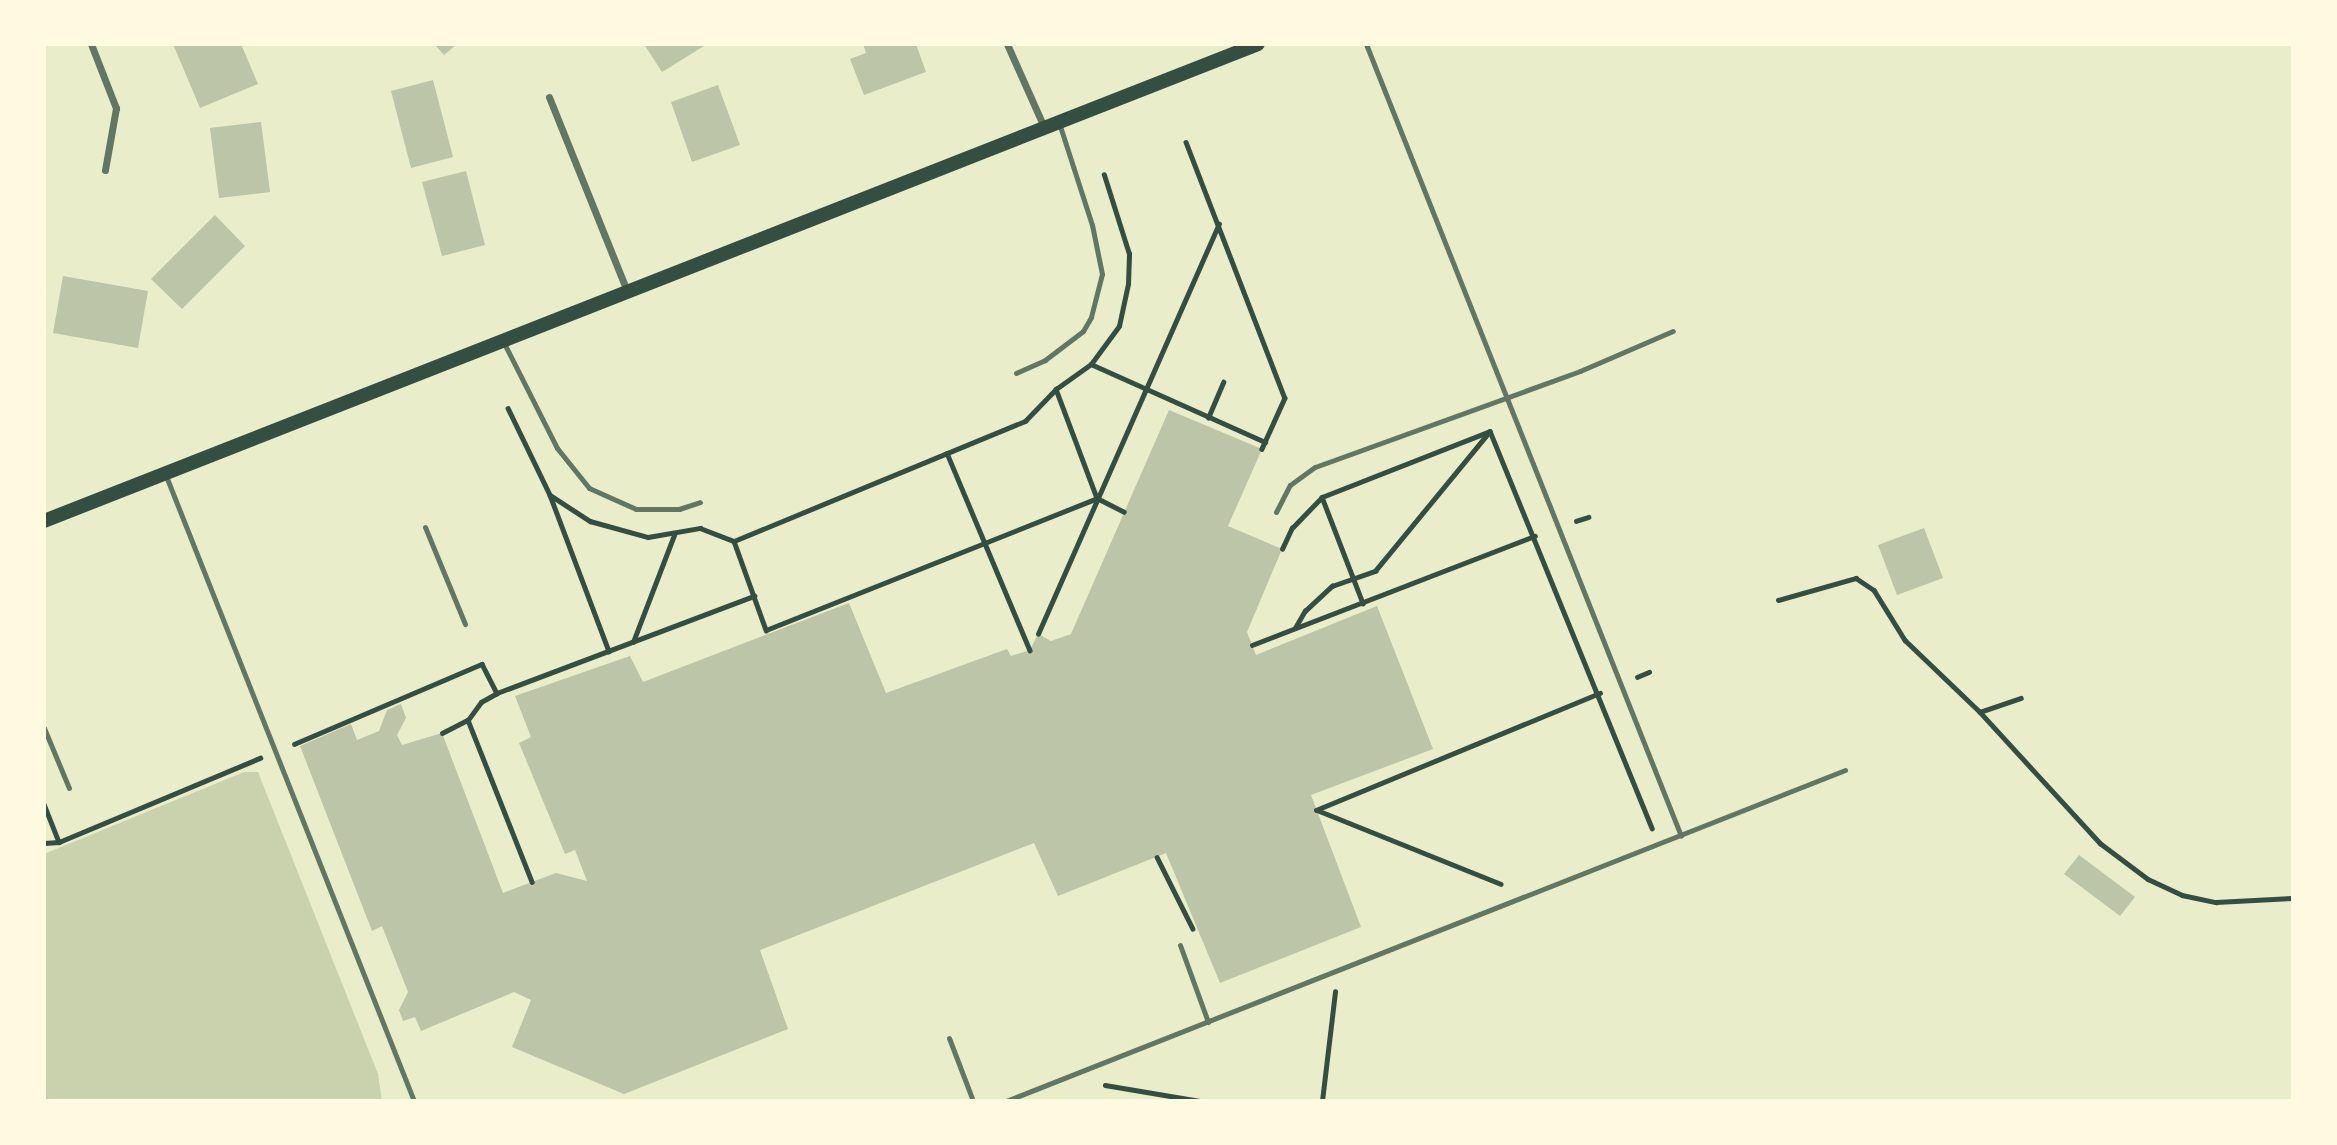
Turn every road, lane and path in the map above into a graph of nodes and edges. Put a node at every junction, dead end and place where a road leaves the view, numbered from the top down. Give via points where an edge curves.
1 (91, 44) edge
2 (1007, 44) edge
3 (1258, 44) edge
4 (1366, 44) edge
5 (549, 97) dead end
6 (1058, 121) junction
7 (1044, 127) junction
8 (1186, 142) dead end
9 (105, 170) dead end
10 (1104, 175) dead end
11 (1219, 224) junction
12 (627, 291) junction
13 (1673, 331) dead end
14 (503, 340) junction
15 (1091, 364) junction
16 (1016, 373) dead end
17 (1223, 382) dead end
18 (1056, 388) junction
19 (1145, 391) junction
20 (1506, 396) junction
21 (508, 408) dead end
22 (1208, 418) junction
23 (1490, 431) junction
24 (1265, 442) junction
25 (1262, 449) dead end
26 (947, 453) junction
27 (165, 473) junction
28 (550, 495) junction
29 (1322, 497) junction
30 (1097, 498) junction
31 (700, 502) dead end
32 (1124, 512) dead end
33 (1276, 512) dead end
34 (1588, 517) dead end
35 (44, 521) edge
36 (425, 527) dead end
37 (1558, 527) junction
38 (674, 535) junction
39 (1535, 536) junction
40 (734, 541) junction
41 (984, 543) junction
42 (1282, 549) dead end
43 (1355, 579) junction
44 (754, 596) junction
45 (1779, 600) dead end
46 (1363, 603) junction
47 (465, 624) dead end
48 (1294, 629) junction
49 (1038, 634) dead end
50 (632, 643) junction
51 (1252, 645) dead end
52 (1030, 650) dead end
53 (609, 651) junction
54 (1648, 672) dead end
55 (1620, 684) junction
56 (497, 693) junction
57 (1598, 694) junction
58 (2021, 698) dead end
59 (1980, 712) junction
60 (468, 720) junction
61 (44, 728) edge
62 (442, 733) dead end
63 (293, 745) junction
64 (276, 751) junction
65 (298, 758) dead end
66 (1845, 770) dead end
67 (69, 788) dead end
68 (44, 804) edge
69 (1681, 836) junction
70 (59, 842) junction
71 (44, 843) edge
72 (1659, 845) junction
73 (532, 882) dead end
74 (1529, 895) junction
75 (2293, 898) edge
76 (1180, 945) dead end
77 (1330, 974) junction
78 (1208, 1022) junction
79 (949, 1038) dead end
80 (1098, 1065) junction
81 (414, 1101) edge
82 (973, 1101) edge
83 (1006, 1101) edge
84 (1200, 1101) edge
85 (1322, 1101) edge

1 - 9 street via 116,108
2 - 7 street
3 - 6 main road
4 - 20 lane
5 - 12 street
6 - 7 main road
6 - 16 lane via 1093,225 1102,274 1083,331 1045,360
7 - 12 main road
8 - 11 path
10 - 15 path via 1129,254 1128,284 1119,326
11 - 19 path
11 - 24 path via 1285,398
12 - 14 main road
13 - 20 lane via 1580,371
14 - 27 main road
14 - 31 lane via 557,448 590,488 612,501 647,510 679,509
15 - 18 path
15 - 19 path
17 - 22 path
18 - 26 path via 1026,421
18 - 30 path
19 - 22 path
19 - 30 path
20 - 33 lane via 1315,467 1290,485
20 - 37 lane
21 - 28 path
22 - 24 path
23 - 29 path
23 - 39 path
23 - 43 path via 1376,572
24 - 25 path
26 - 40 path
26 - 41 path
27 - 35 main road
27 - 64 lane
28 - 38 path via 611,529 648,537
28 - 53 path
29 - 42 path via 1292,528
29 - 43 path
30 - 32 path
30 - 41 path
30 - 49 path
34 - 37 path
36 - 47 lane
37 - 39 path
37 - 55 lane
38 - 40 path via 700,528
38 - 50 path
39 - 46 path
39 - 57 path
40 - 44 path
41 - 44 path via 766,630
41 - 52 path
43 - 46 path
43 - 48 path via 1332,586 1305,611
44 - 50 path
45 - 59 path via 1856,578 1874,590 1905,640
46 - 48 path
48 - 51 path
50 - 53 path
53 - 56 path
54 - 55 path
55 - 57 path
55 - 69 lane
56 - 60 path via 481,702
56 - 63 path via 482,664
57 - 72 path
57 - 74 path via 1317,810
58 - 59 path
59 - 75 path via 2100,843 2148,878 2182,895 2216,902
60 - 62 path
60 - 73 path
61 - 67 lane
63 - 64 path
63 - 65 path
64 - 70 path
64 - 81 lane
66 - 69 lane
68 - 70 path
69 - 72 lane
70 - 71 path
72 - 74 lane
74 - 77 lane
76 - 78 lane
77 - 78 lane
77 - 85 path via 1337,996
78 - 80 lane
79 - 82 lane
80 - 83 lane
80 - 84 path via 1105,1085

